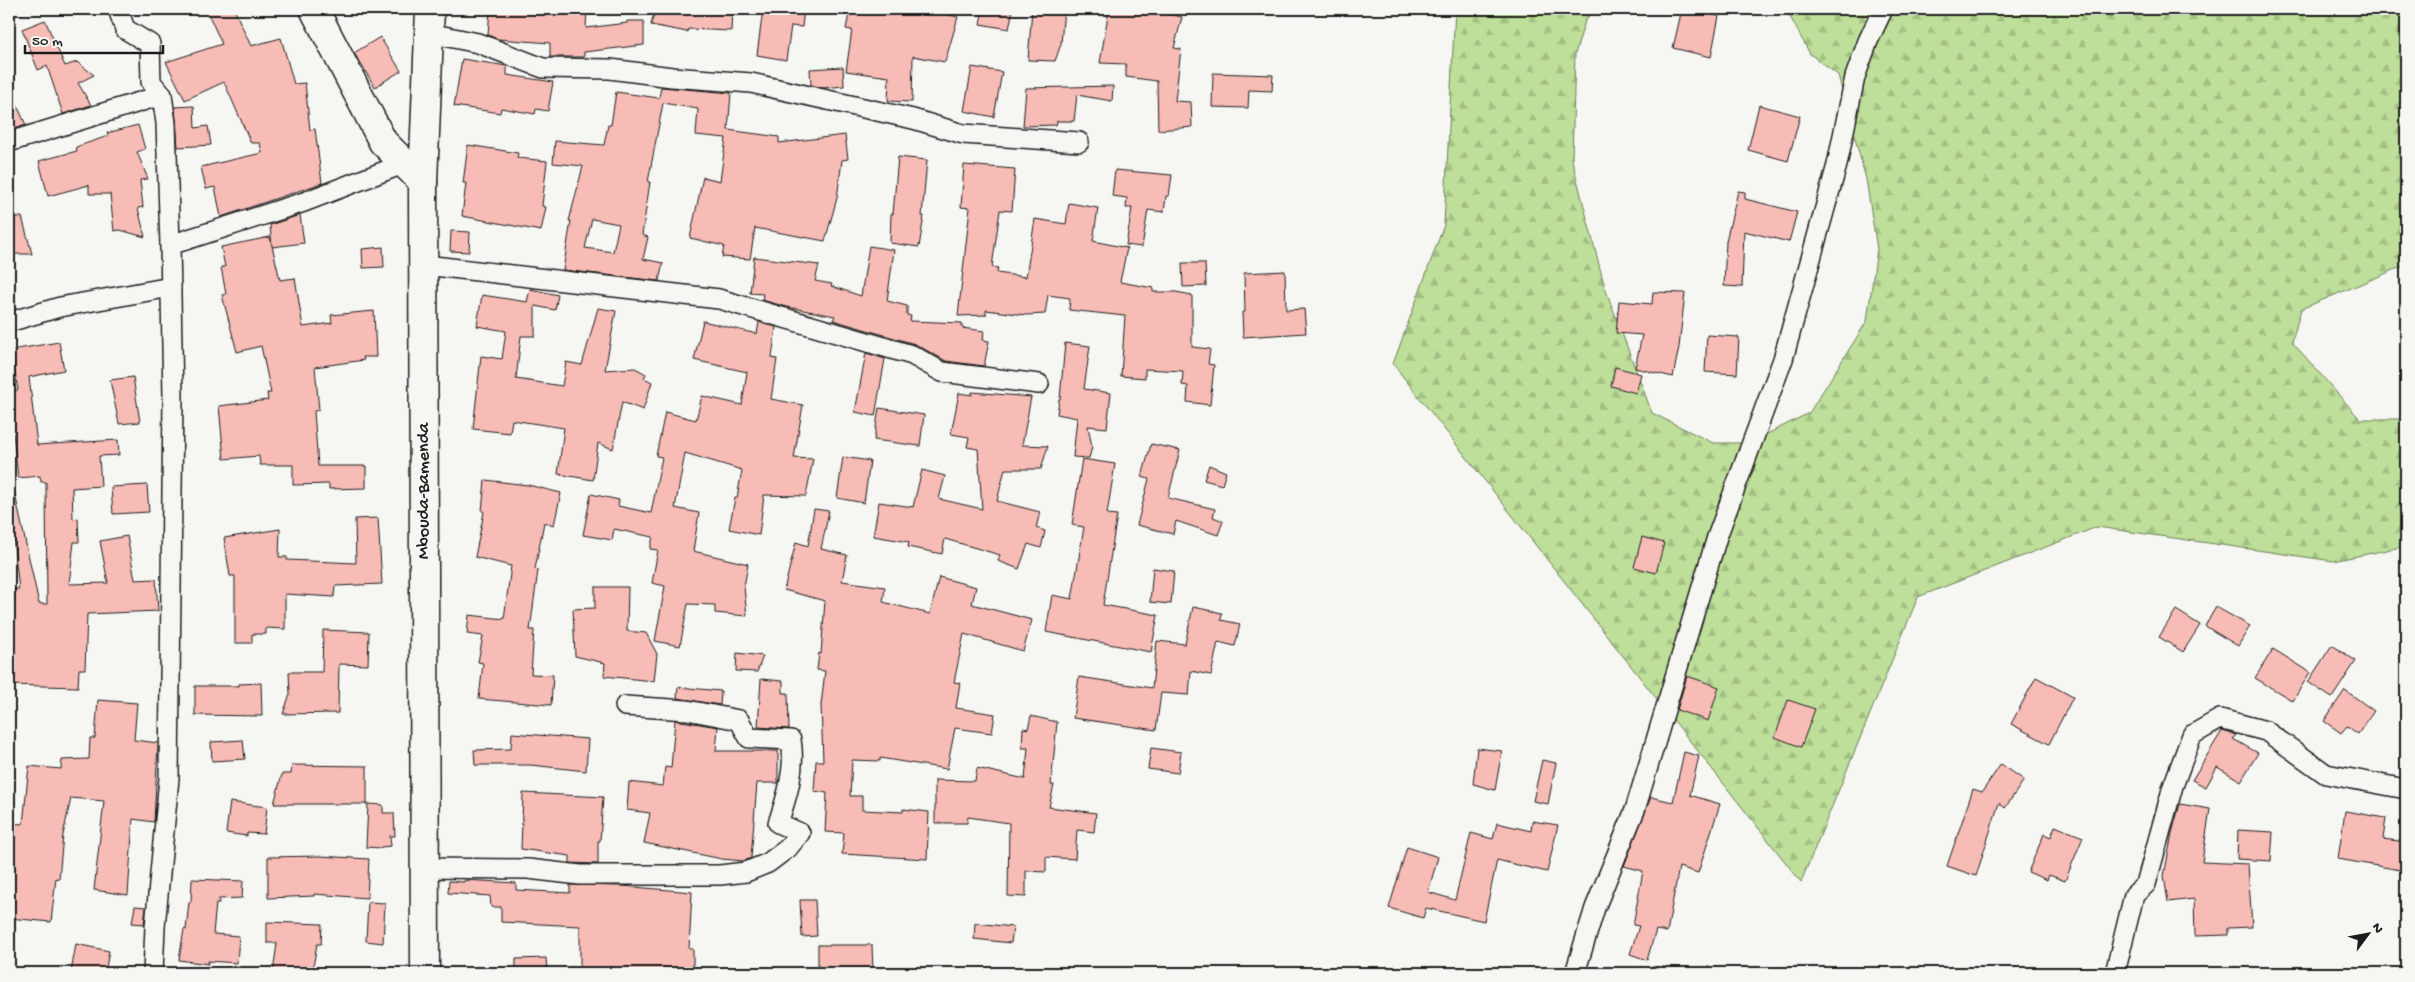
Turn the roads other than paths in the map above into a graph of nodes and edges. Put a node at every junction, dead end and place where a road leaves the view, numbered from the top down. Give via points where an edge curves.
1 (118, 9) edge
2 (314, 9) edge
3 (1883, 9) edge
4 (429, 21) edge
5 (162, 96) junction
6 (9, 142) edge
7 (1080, 142) dead end
8 (403, 164) junction
9 (423, 182) junction
10 (170, 245) junction
11 (424, 265) junction
12 (171, 287) junction
13 (9, 322) edge
14 (1039, 384) dead end
15 (624, 706) dead end
16 (2406, 789) edge
17 (426, 868) junction
18 (153, 973) edge
19 (425, 973) edge
20 (1575, 973) edge
21 (2116, 973) edge

1 - 5 street via 125,28 150,44 151,82
2 - 8 main road via 383,142
3 - 20 street via 1855,77 1838,165 1783,359 1717,537 1635,810 1595,908
4 - 7 street via 542,68 610,69 751,83 913,119 963,134
4 - 9 main road, Mbouda-Bamenda
5 - 6 street
5 - 10 street via 166,123
8 - 9 main road
8 - 10 street via 304,202
9 - 11 main road, Mbouda-Bamenda
10 - 12 street
11 - 14 street via 719,299 912,355 942,372
11 - 17 main road, Mbouda-Bamenda
12 - 13 street via 60,307
12 - 18 street via 169,778
15 - 17 street via 687,710 739,720 749,738 791,740 789,792 778,823 800,832 788,848 746,872 720,875 580,875 528,869
16 - 21 street via 2326,774 2266,731 2220,719 2192,736 2170,795 2146,884 2134,895
17 - 19 main road, Mbouda-Bamenda

